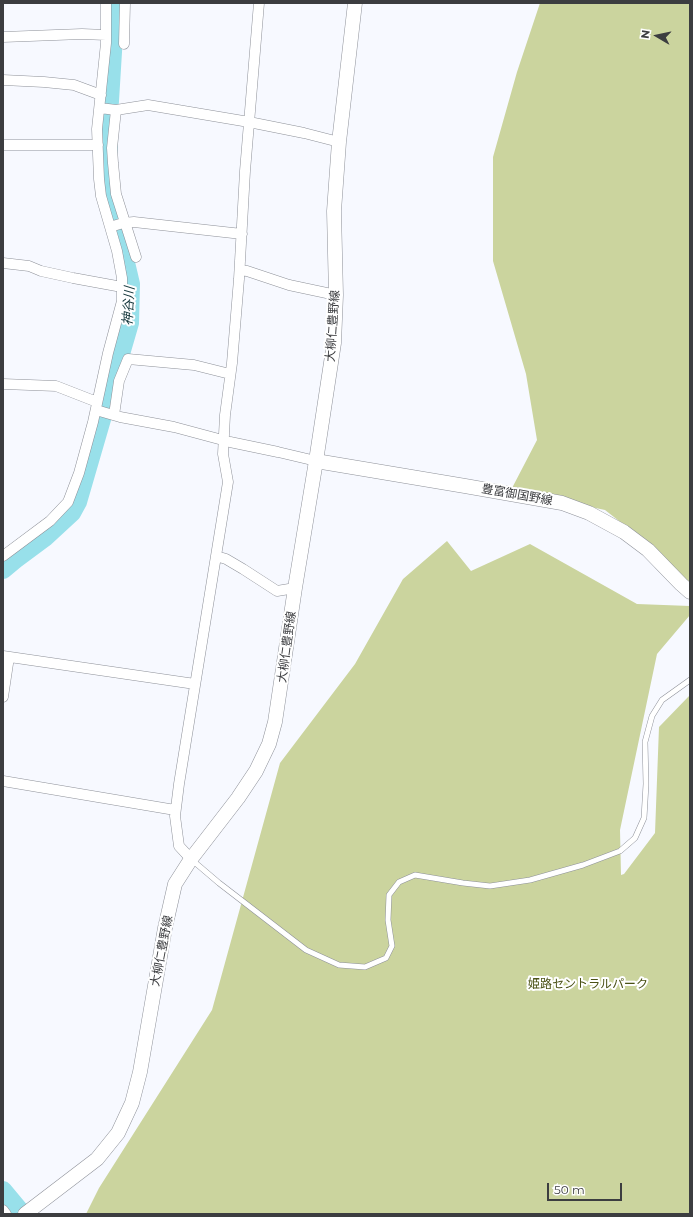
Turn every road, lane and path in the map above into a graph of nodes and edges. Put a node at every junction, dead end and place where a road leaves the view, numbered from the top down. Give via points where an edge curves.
1 (106, 3) edge
2 (125, 3) edge
3 (259, 3) edge
4 (355, 3) edge
5 (106, 35) junction
6 (3, 37) edge
7 (124, 44) dead end
8 (3, 80) edge
9 (101, 95) junction
10 (101, 108) junction
11 (115, 110) junction
12 (249, 122) junction
13 (338, 142) junction
14 (3, 145) edge
15 (98, 145) junction
16 (118, 225) junction
17 (242, 234) junction
18 (136, 257) dead end
19 (3, 263) edge
20 (240, 270) junction
21 (122, 287) junction
22 (336, 295) junction
23 (230, 374) junction
24 (3, 384) edge
25 (97, 408) junction
26 (112, 415) junction
27 (224, 441) junction
28 (316, 461) junction
29 (3, 556) edge
30 (216, 556) junction
31 (295, 588) junction
32 (690, 592) edge
33 (6, 656) edge
34 (690, 680) edge
35 (195, 684) junction
36 (3, 697) edge
37 (3, 781) edge
38 (176, 810) junction
39 (191, 859) junction
40 (3, 1210) edge
41 (28, 1212) edge
42 (6, 1214) edge

1 - 5 street
2 - 7 street
3 - 12 street
4 - 13 main road, 大柳仁豊野線
5 - 6 street
5 - 9 street
8 - 9 street via 74,85
9 - 10 street
10 - 11 street
10 - 15 street via 97,129
11 - 12 street via 148,105
11 - 16 street via 112,148
12 - 13 street
12 - 17 street
13 - 22 main road, 大柳仁豊野線 via 334,211
14 - 15 street
15 - 16 street via 102,196
16 - 17 street via 134,222
16 - 18 street
16 - 21 street via 117,251
17 - 20 street
19 - 21 street via 29,266 41,271
20 - 22 street via 289,285
20 - 23 street
21 - 25 street via 122,301
22 - 28 main road, 大柳仁豊野線 via 334,343
23 - 26 street via 194,366 128,359 119,381
23 - 27 street
24 - 25 street via 56,386
25 - 26 street
25 - 29 street via 68,502 50,521
26 - 27 street via 174,427
27 - 28 street
27 - 30 street via 223,454 228,482
28 - 31 main road, 大柳仁豊野線
28 - 32 main road, 豊富御国野線 via 554,502 589,513 624,532 648,550
30 - 31 street via 226,559 277,590
30 - 35 street
31 - 39 main road, 大柳仁豊野線 via 275,722 269,744 253,776
33 - 35 street
33 - 36 street
34 - 39 lane via 662,700 652,716 645,742 644,818 635,838 620,851 583,866 530,880 490,886 415,875 399,882 389,895 388,920 392,946 386,958 365,967 339,965 306,950 218,883
35 - 38 street
37 - 38 street
38 - 39 street via 179,846
39 - 41 main road, 大柳仁豊野線 via 175,884 132,1103 118,1133 97,1159
40 - 42 street

